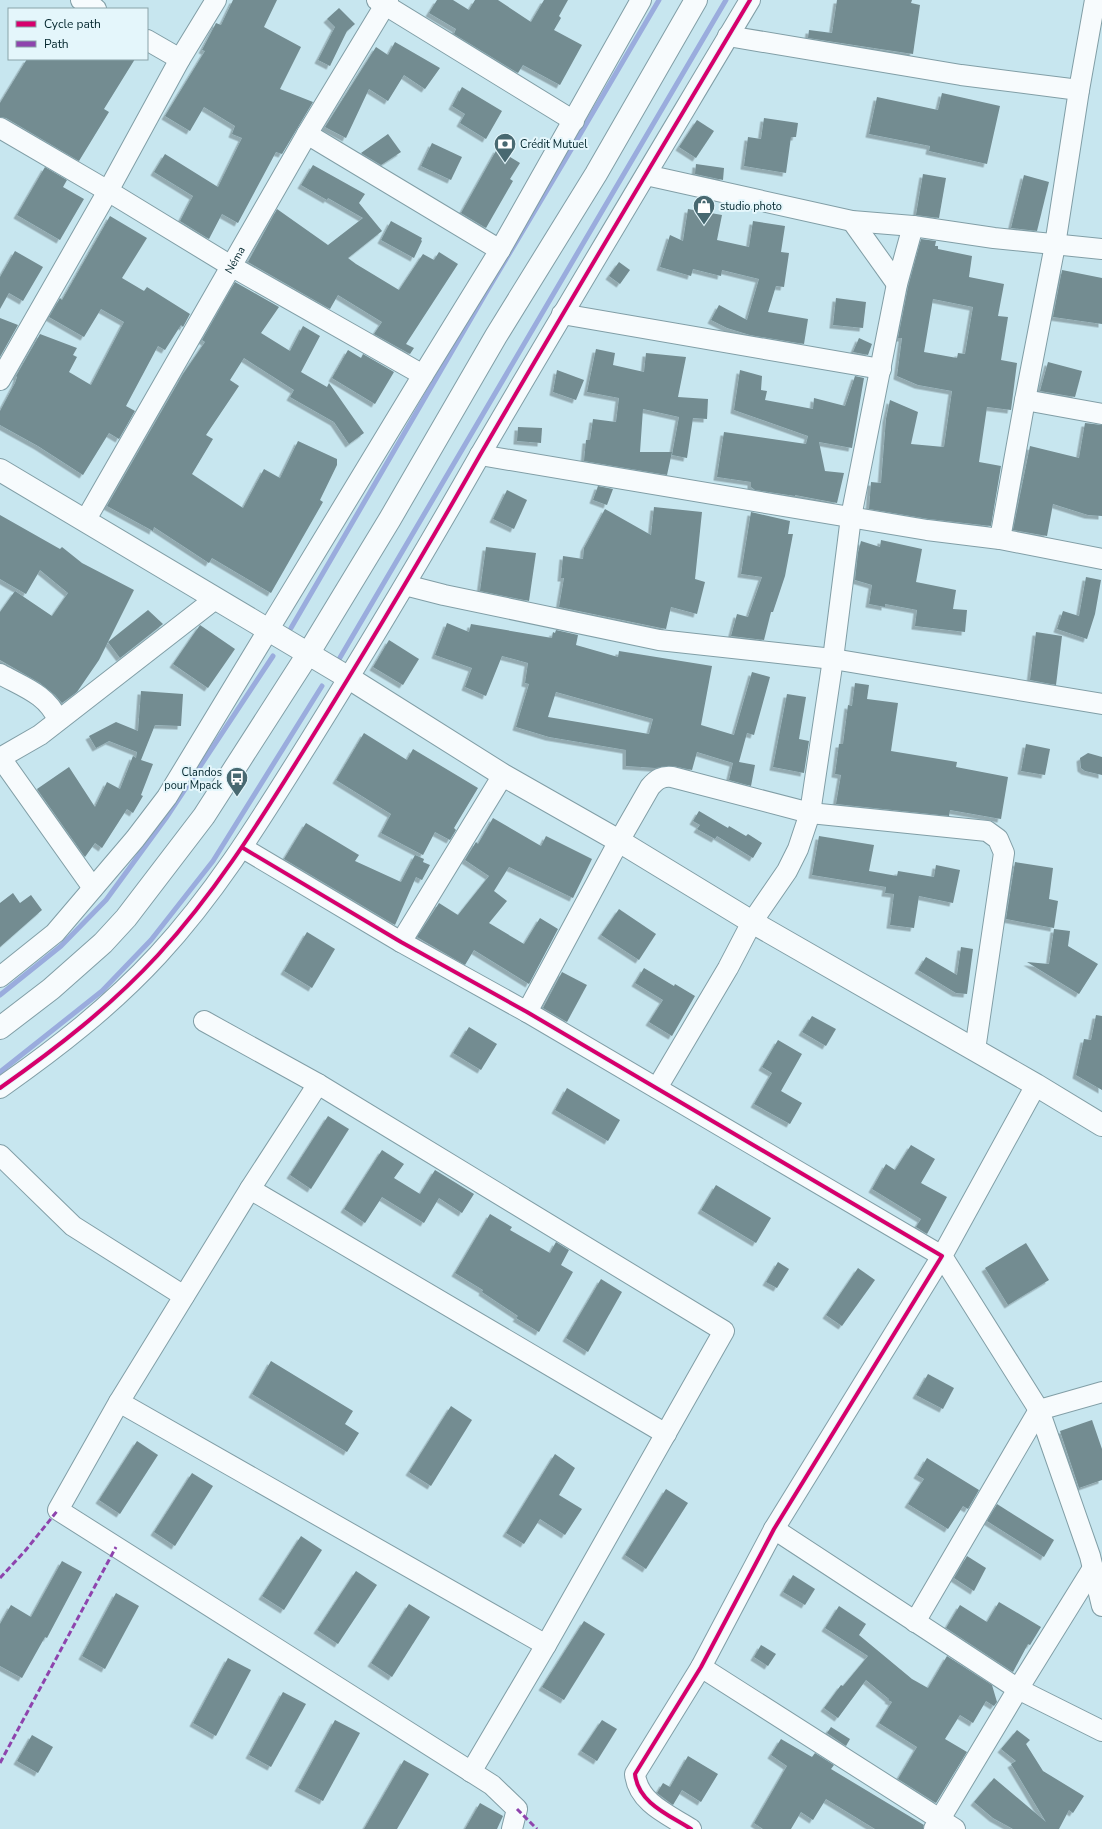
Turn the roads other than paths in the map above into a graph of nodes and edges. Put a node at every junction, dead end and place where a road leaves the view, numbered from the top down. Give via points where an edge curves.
1 (81, 0) edge
2 (216, 0) edge
3 (641, 0) edge
4 (696, 0) edge
5 (750, 0) edge
6 (1095, 0) edge
7 (383, 2) edge
8 (94, 8) edge
9 (728, 36) junction
10 (148, 41) edge
11 (180, 60) junction
12 (1079, 90) junction
13 (574, 121) junction
14 (0, 128) edge
15 (307, 134) junction
16 (646, 175) junction
17 (108, 191) junction
18 (852, 221) junction
19 (913, 226) junction
20 (1055, 245) junction
21 (1102, 249) edge
22 (500, 250) junction
23 (231, 266) junction
24 (897, 284) junction
25 (562, 314) junction
26 (881, 369) junction
27 (423, 375) junction
28 (0, 380) edge
29 (1025, 400) junction
30 (1102, 414) edge
31 (480, 455) junction
32 (0, 470) edge
33 (852, 517) junction
34 (85, 521) junction
35 (1000, 539) junction
36 (1102, 559) edge
37 (405, 585) junction
38 (215, 598) junction
39 (268, 630) junction
40 (308, 654) junction
41 (833, 660) junction
42 (0, 674) edge
43 (349, 678) junction
44 (1102, 704) edge
45 (58, 720) junction
46 (0, 758) edge
47 (503, 775) junction
48 (810, 813) junction
49 (619, 841) junction
50 (243, 848) junction
51 (93, 888) junction
52 (752, 922) junction
53 (401, 942) junction
54 (0, 977) edge
55 (527, 1012) junction
56 (204, 1021) dead end
57 (0, 1028) edge
58 (976, 1050) junction
59 (318, 1084) junction
60 (1036, 1085) junction
61 (0, 1088) edge
62 (657, 1088) junction
63 (1102, 1125) edge
64 (0, 1155) edge
65 (250, 1190) junction
66 (942, 1256) junction
67 (184, 1296) junction
68 (1102, 1392) edge
69 (119, 1402) junction
70 (1039, 1410) junction
71 (666, 1434) junction
72 (774, 1529) junction
73 (1095, 1558) edge
74 (1102, 1606) edge
75 (915, 1622) junction
76 (546, 1645) junction
77 (701, 1667) junction
78 (1018, 1689) junction
79 (1102, 1731) edge
80 (471, 1772) junction
81 (943, 1826) edge
82 (512, 1829) edge
83 (691, 1829) edge

1 - 8 street
2 - 11 street
3 - 13 street
4 - 40 main road via 596,174 496,336
5 - 9 street
6 - 12 street
7 - 13 street
7 - 15 street, Néma
9 - 12 street via 961,75
9 - 16 street
10 - 11 street
11 - 17 street
12 - 20 street
13 - 22 street
14 - 17 street
15 - 22 street
15 - 23 street, Néma
16 - 18 street
16 - 25 street
17 - 23 street
17 - 28 street
18 - 19 street
18 - 24 street
19 - 20 street
19 - 24 street
20 - 21 street
20 - 29 street
22 - 27 street
23 - 27 street
23 - 34 street, Néma
24 - 26 street
25 - 26 street
25 - 31 street
26 - 33 street
27 - 39 street
29 - 30 street
29 - 35 street
31 - 33 street
31 - 37 street
32 - 34 main road
33 - 35 street
33 - 41 street
34 - 38 main road
35 - 36 street
37 - 41 street via 659,640
37 - 43 street
38 - 39 main road
38 - 45 street
39 - 40 main road
39 - 51 street via 167,797
40 - 43 main road
40 - 57 main road via 204,816 126,918 73,970 36,1002
41 - 44 street
41 - 48 street
42 - 45 street via 42,697 53,709
43 - 47 main road
43 - 50 street
45 - 46 street via 40,735
46 - 51 street
47 - 49 main road
47 - 53 street
48 - 49 street via 664,776 650,786
48 - 52 street via 798,849 787,870
48 - 58 street via 987,831 998,839 1004,853
49 - 52 main road
49 - 55 street
50 - 53 street
50 - 61 street via 199,908 157,956 97,1015 38,1062
51 - 54 street via 55,933
52 - 58 main road
52 - 62 street via 728,968
53 - 55 street
55 - 62 street
56 - 59 street
58 - 60 main road
59 - 65 street
59 - 71 street via 724,1331
60 - 63 main road
60 - 66 street
62 - 66 street
64 - 67 street via 73,1226
65 - 67 street
65 - 71 street
66 - 70 street
66 - 72 street
67 - 69 street
68 - 70 street
69 - 76 street
69 - 80 street via 58,1510
70 - 73 street
70 - 75 street
71 - 76 street
72 - 75 street
72 - 77 street
73 - 74 street
73 - 78 street
75 - 78 street
76 - 80 street
77 - 81 street
77 - 83 street via 635,1774 636,1784 642,1795 654,1806
78 - 79 street
78 - 81 street
80 - 82 street via 492,1785 517,1809

